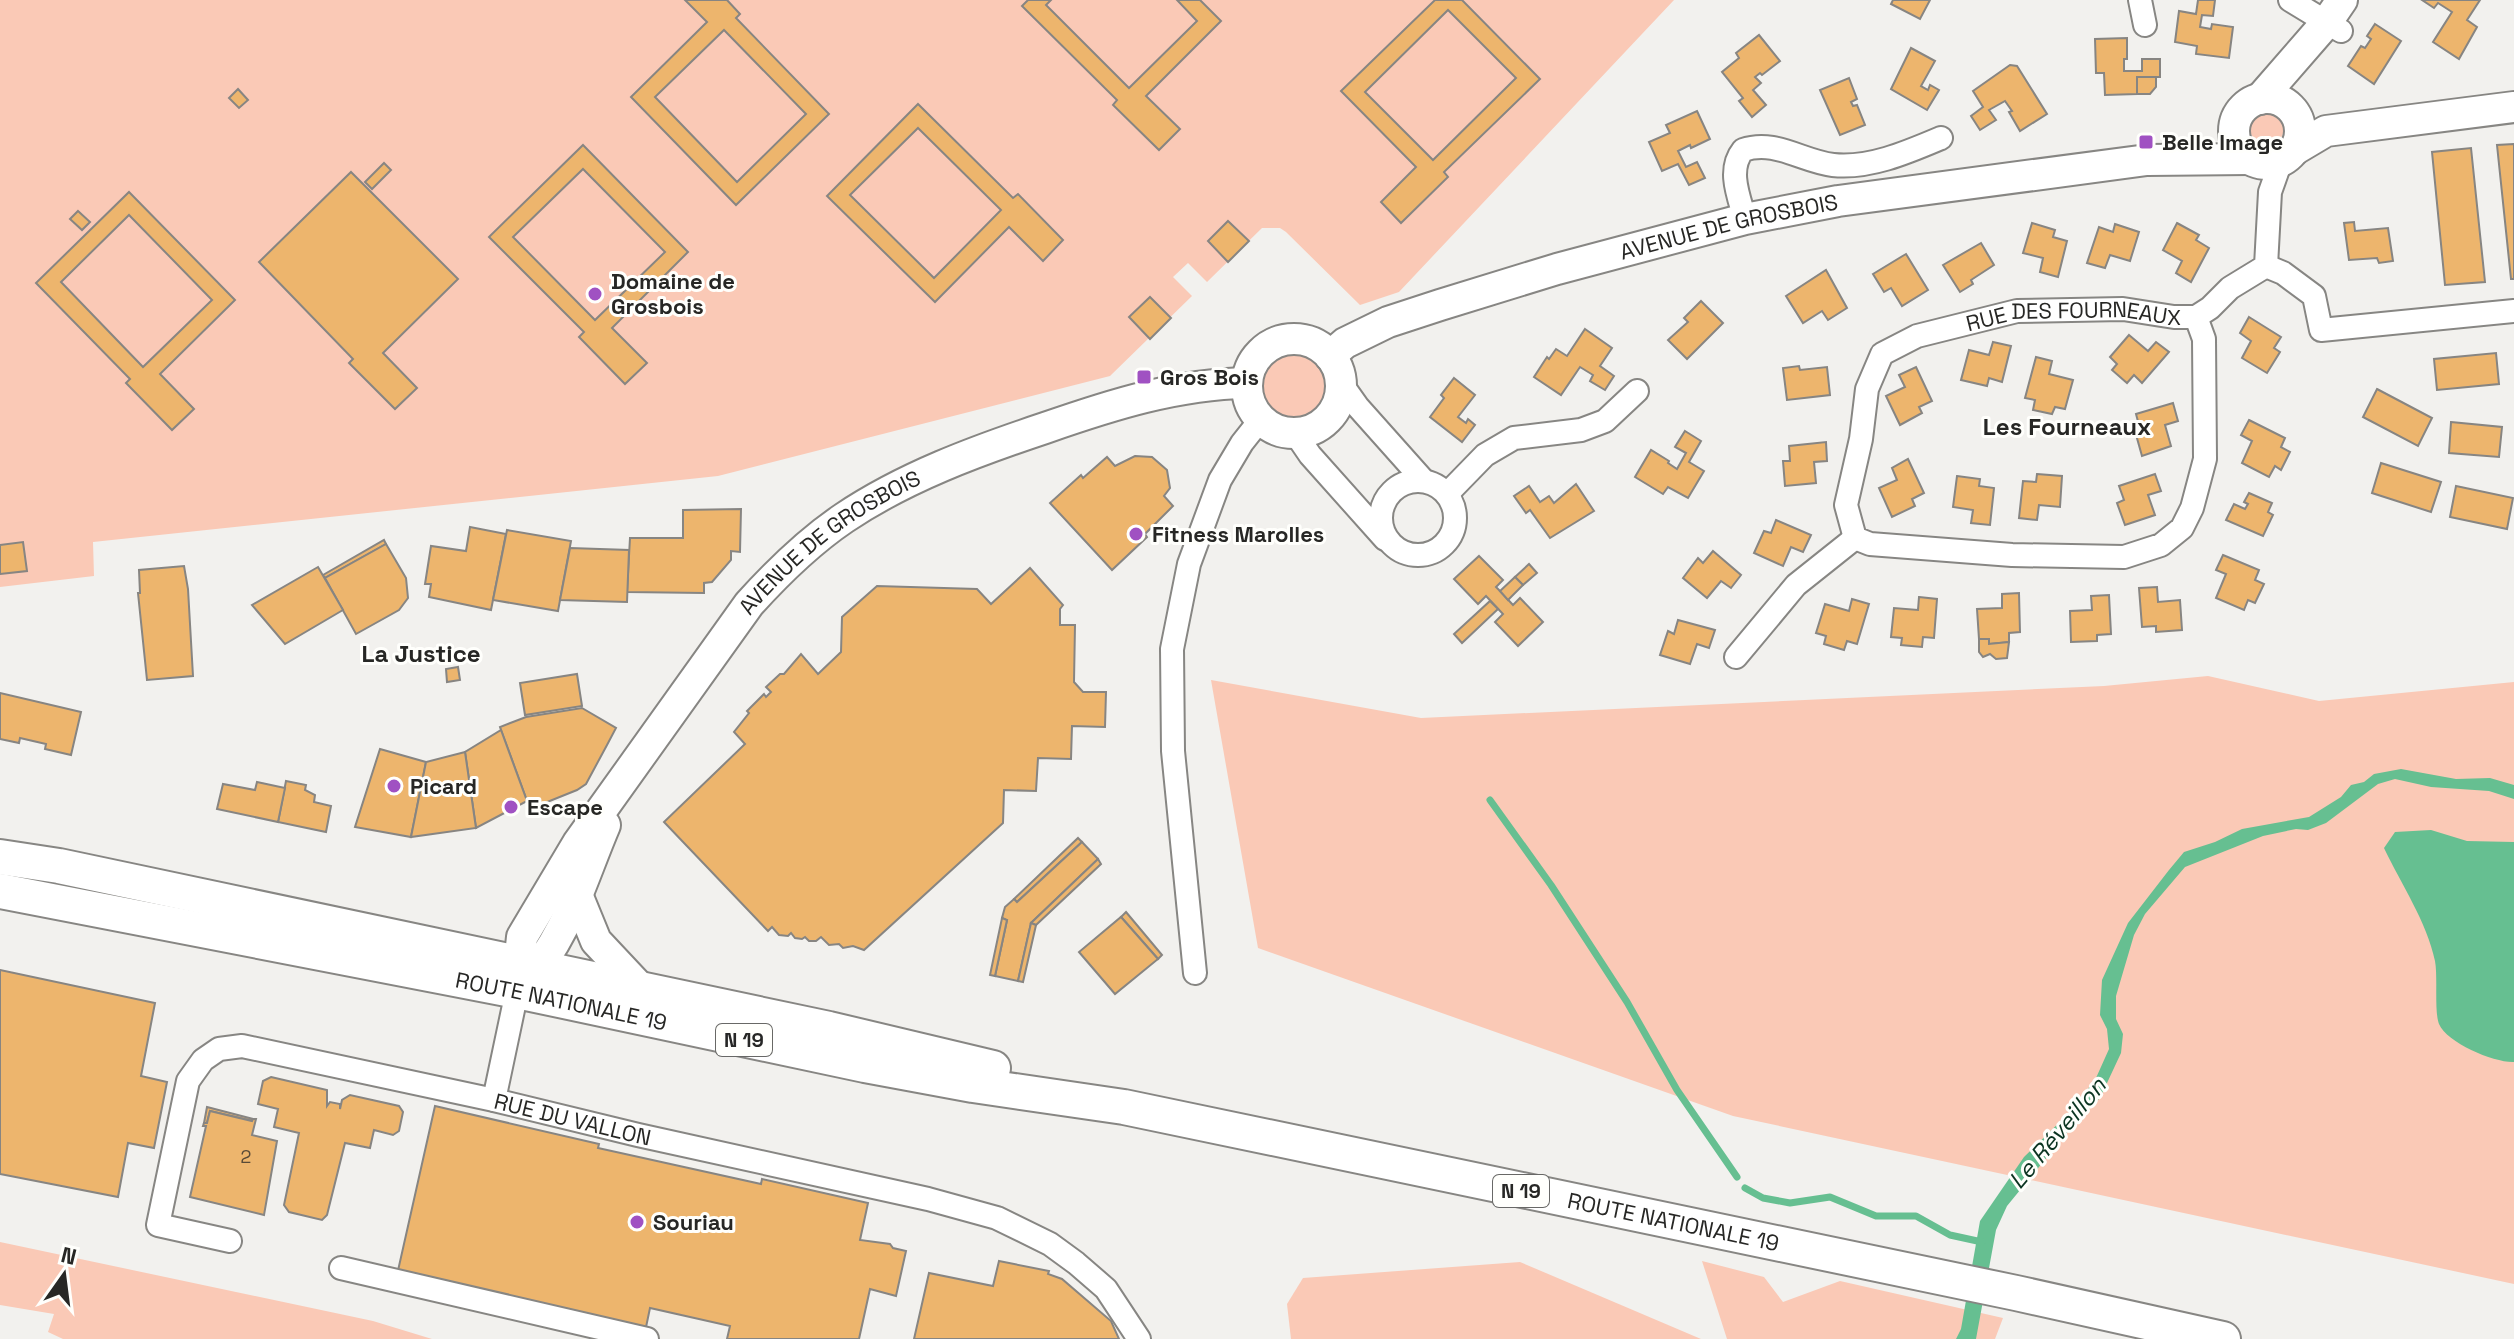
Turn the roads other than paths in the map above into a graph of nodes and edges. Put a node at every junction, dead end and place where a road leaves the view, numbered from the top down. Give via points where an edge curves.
1 (2140, 0) edge
2 (2290, 0) edge
3 (2352, 0) edge
4 (2337, 18) edge
5 (2145, 25) dead end
6 (2260, 99) junction
7 (2514, 107) edge
8 (2293, 112) junction
9 (2235, 125) junction
10 (2326, 131) junction
11 (1941, 138) dead end
12 (2147, 160) junction
13 (2272, 165) junction
14 (1745, 219) junction
15 (2266, 266) junction
16 (2514, 311) edge
17 (2196, 317) junction
18 (1260, 354) junction
19 (1335, 369) junction
20 (1247, 383) junction
21 (1637, 391) dead end
22 (1112, 405) junction
23 (1261, 419) junction
24 (1295, 433) junction
25 (1424, 481) junction
26 (1447, 494) junction
27 (1855, 538) junction
28 (1391, 545) junction
29 (1736, 657) dead end
30 (626, 779) junction
31 (0, 857) edge
32 (0, 891) edge
33 (578, 897) junction
34 (517, 963) junction
35 (1195, 973) dead end
36 (642, 990) junction
37 (494, 1100) junction
38 (1124, 1107) junction
39 (230, 1241) dead end
40 (341, 1268) dead end
41 (647, 1339) edge
42 (1139, 1339) edge
43 (2223, 1339) edge

1 - 5 street
2 - 4 street
3 - 4 street
4 - 6 street
4 - 8 street via 2295,85
6 - 8 street via 2280,101
6 - 9 street via 2243,108
7 - 10 street
8 - 10 street
8 - 13 street via 2300,136
9 - 12 street, AVENUE DE GROSBOIS via 2211,142
9 - 13 street via 2237,144
10 - 13 street
11 - 14 street via 1886,158 1835,165 1769,146 1743,150 1735,171
12 - 13 street, AVENUE DE GROSBOIS
12 - 14 street, AVENUE DE GROSBOIS via 1853,199
13 - 15 street
14 - 19 street, AVENUE DE GROSBOIS via 1557,269 1388,322 1345,343
15 - 16 street via 2314,296 2321,330
15 - 17 street
17 - 27 street, RUE DES FOURNEAUX via 2123,309 2017,311 1917,336 1882,354 1867,389 1846,505
17 - 27 street, RUE DES FOURNEAUX via 2204,339 2205,459 2182,528 2161,545 2124,557 2012,555 1870,544
18 - 19 street via 1278,343 1300,340 1311,343
18 - 20 street
18 - 22 street, AVENUE DE GROSBOIS via 1146,386
19 - 24 street via 1340,398 1334,412 1310,431
19 - 25 street via 1358,407
20 - 22 street, AVENUE DE GROSBOIS via 1212,383
20 - 23 street via 1248,397
21 - 26 street via 1605,421 1581,430 1514,438 1485,455
22 - 30 street, AVENUE DE GROSBOIS via 996,444 888,490 841,519 749,604
23 - 24 street via 1282,432
23 - 35 street via 1220,480 1189,564 1172,649 1173,751
24 - 28 street
25 - 26 street
25 - 28 street via 1400,485 1384,501 1380,524
26 - 28 street via 1455,525 1442,547 1418,556
27 - 29 street via 1796,585
30 - 33 street, AVENUE DE GROSBOIS
30 - 34 street, AVENUE DE GROSBOIS via 578,843
31 - 34 main road, ROUTE NATIONALE 19 / N 19
32 - 34 main road, ROUTE NATIONALE 19 / N 19
33 - 34 street, AVENUE DE GROSBOIS via 558,939
33 - 36 street via 596,941
34 - 36 main road, ROUTE NATIONALE 19 / N 19
34 - 37 street
34 - 38 main road, ROUTE NATIONALE 19 / N 19 via 880,1068
36 - 38 main road, ROUTE NATIONALE 19 / N 19 via 976,1063
37 - 39 street, RUE DU VALLON via 242,1046 219,1049 188,1081 158,1225
37 - 42 street, RUE DU VALLON via 997,1218 1076,1263 1106,1289
38 - 43 main road, ROUTE NATIONALE 19 / N 19
40 - 41 street

